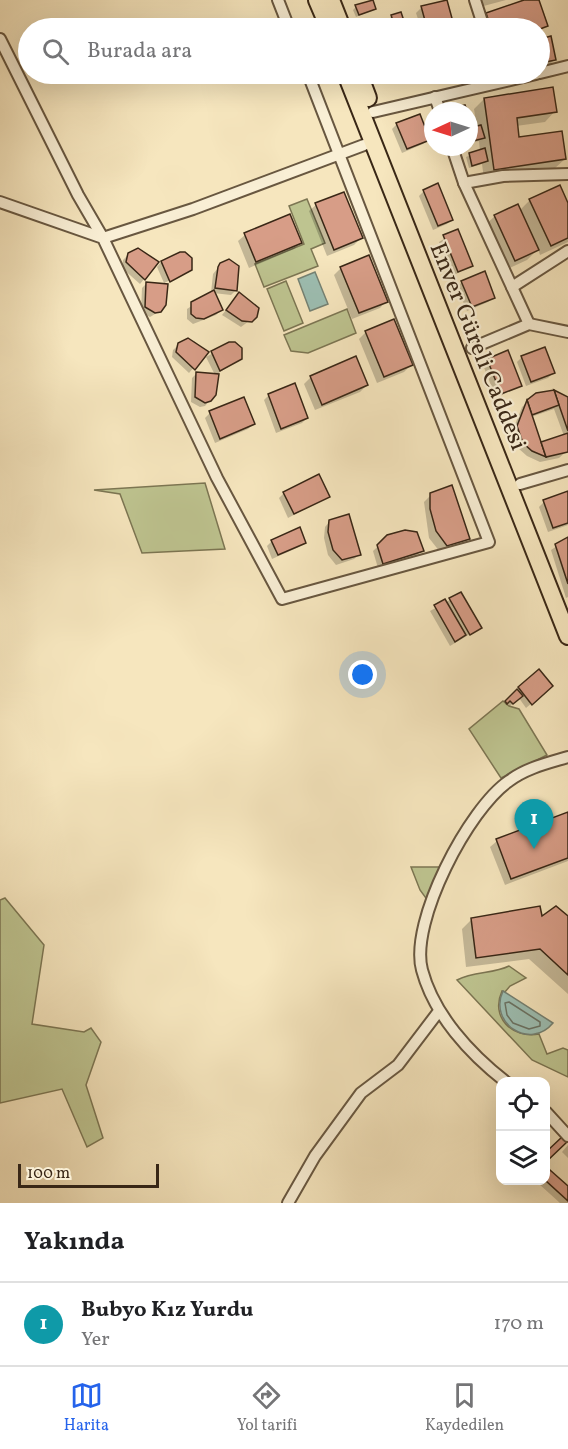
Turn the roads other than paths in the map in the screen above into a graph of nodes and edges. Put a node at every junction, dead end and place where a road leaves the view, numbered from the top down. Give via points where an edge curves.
1 (278, 0) edge
2 (317, 0) edge
3 (331, 0) edge
4 (474, 0) edge
5 (286, 18) edge
6 (324, 18) edge
7 (338, 18) edge
8 (480, 18) edge
9 (0, 39) edge
10 (568, 66) edge
11 (550, 70) edge
12 (18, 75) edge
13 (22, 84) edge
14 (312, 84) edge
15 (350, 84) edge
16 (363, 84) edge
17 (478, 84) edge
18 (435, 97) junction
19 (437, 102) edge
20 (373, 112) junction
21 (364, 145) dead end
22 (340, 155) junction
23 (455, 156) edge
24 (568, 174) edge
25 (464, 183) junction
26 (0, 202) edge
27 (103, 238) junction
28 (568, 251) edge
29 (512, 287) junction
30 (528, 324) junction
31 (568, 332) edge
32 (472, 348) dead end
33 (568, 470) edge
34 (520, 484) junction
35 (568, 607) edge
36 (568, 636) edge
37 (568, 757) edge
38 (439, 1011) junction
39 (499, 1077) edge
40 (550, 1116) edge
41 (568, 1136) edge
42 (288, 1203) edge

1 - 5 street
2 - 6 main road
3 - 7 main road
4 - 8 street
9 - 12 street
10 - 11 street
13 - 27 street
14 - 22 street
15 - 36 main road, Enver Güreli Caddesi
16 - 20 main road, Enver Güreli Caddesi
17 - 18 street
18 - 19 street
18 - 20 street
20 - 34 main road, Enver Güreli Caddesi
21 - 22 street
22 - 27 street
22 - 27 street via 489,542 282,599 217,478
23 - 25 street
24 - 25 street via 502,176
25 - 29 street
26 - 27 street
28 - 29 street
29 - 30 street
30 - 31 street
30 - 32 street
33 - 34 street
34 - 35 main road, Enver Güreli Caddesi
37 - 38 street via 509,780 491,796 449,857 422,940 421,968
38 - 39 street
38 - 42 street via 398,1065 361,1093 315,1156
40 - 41 street

